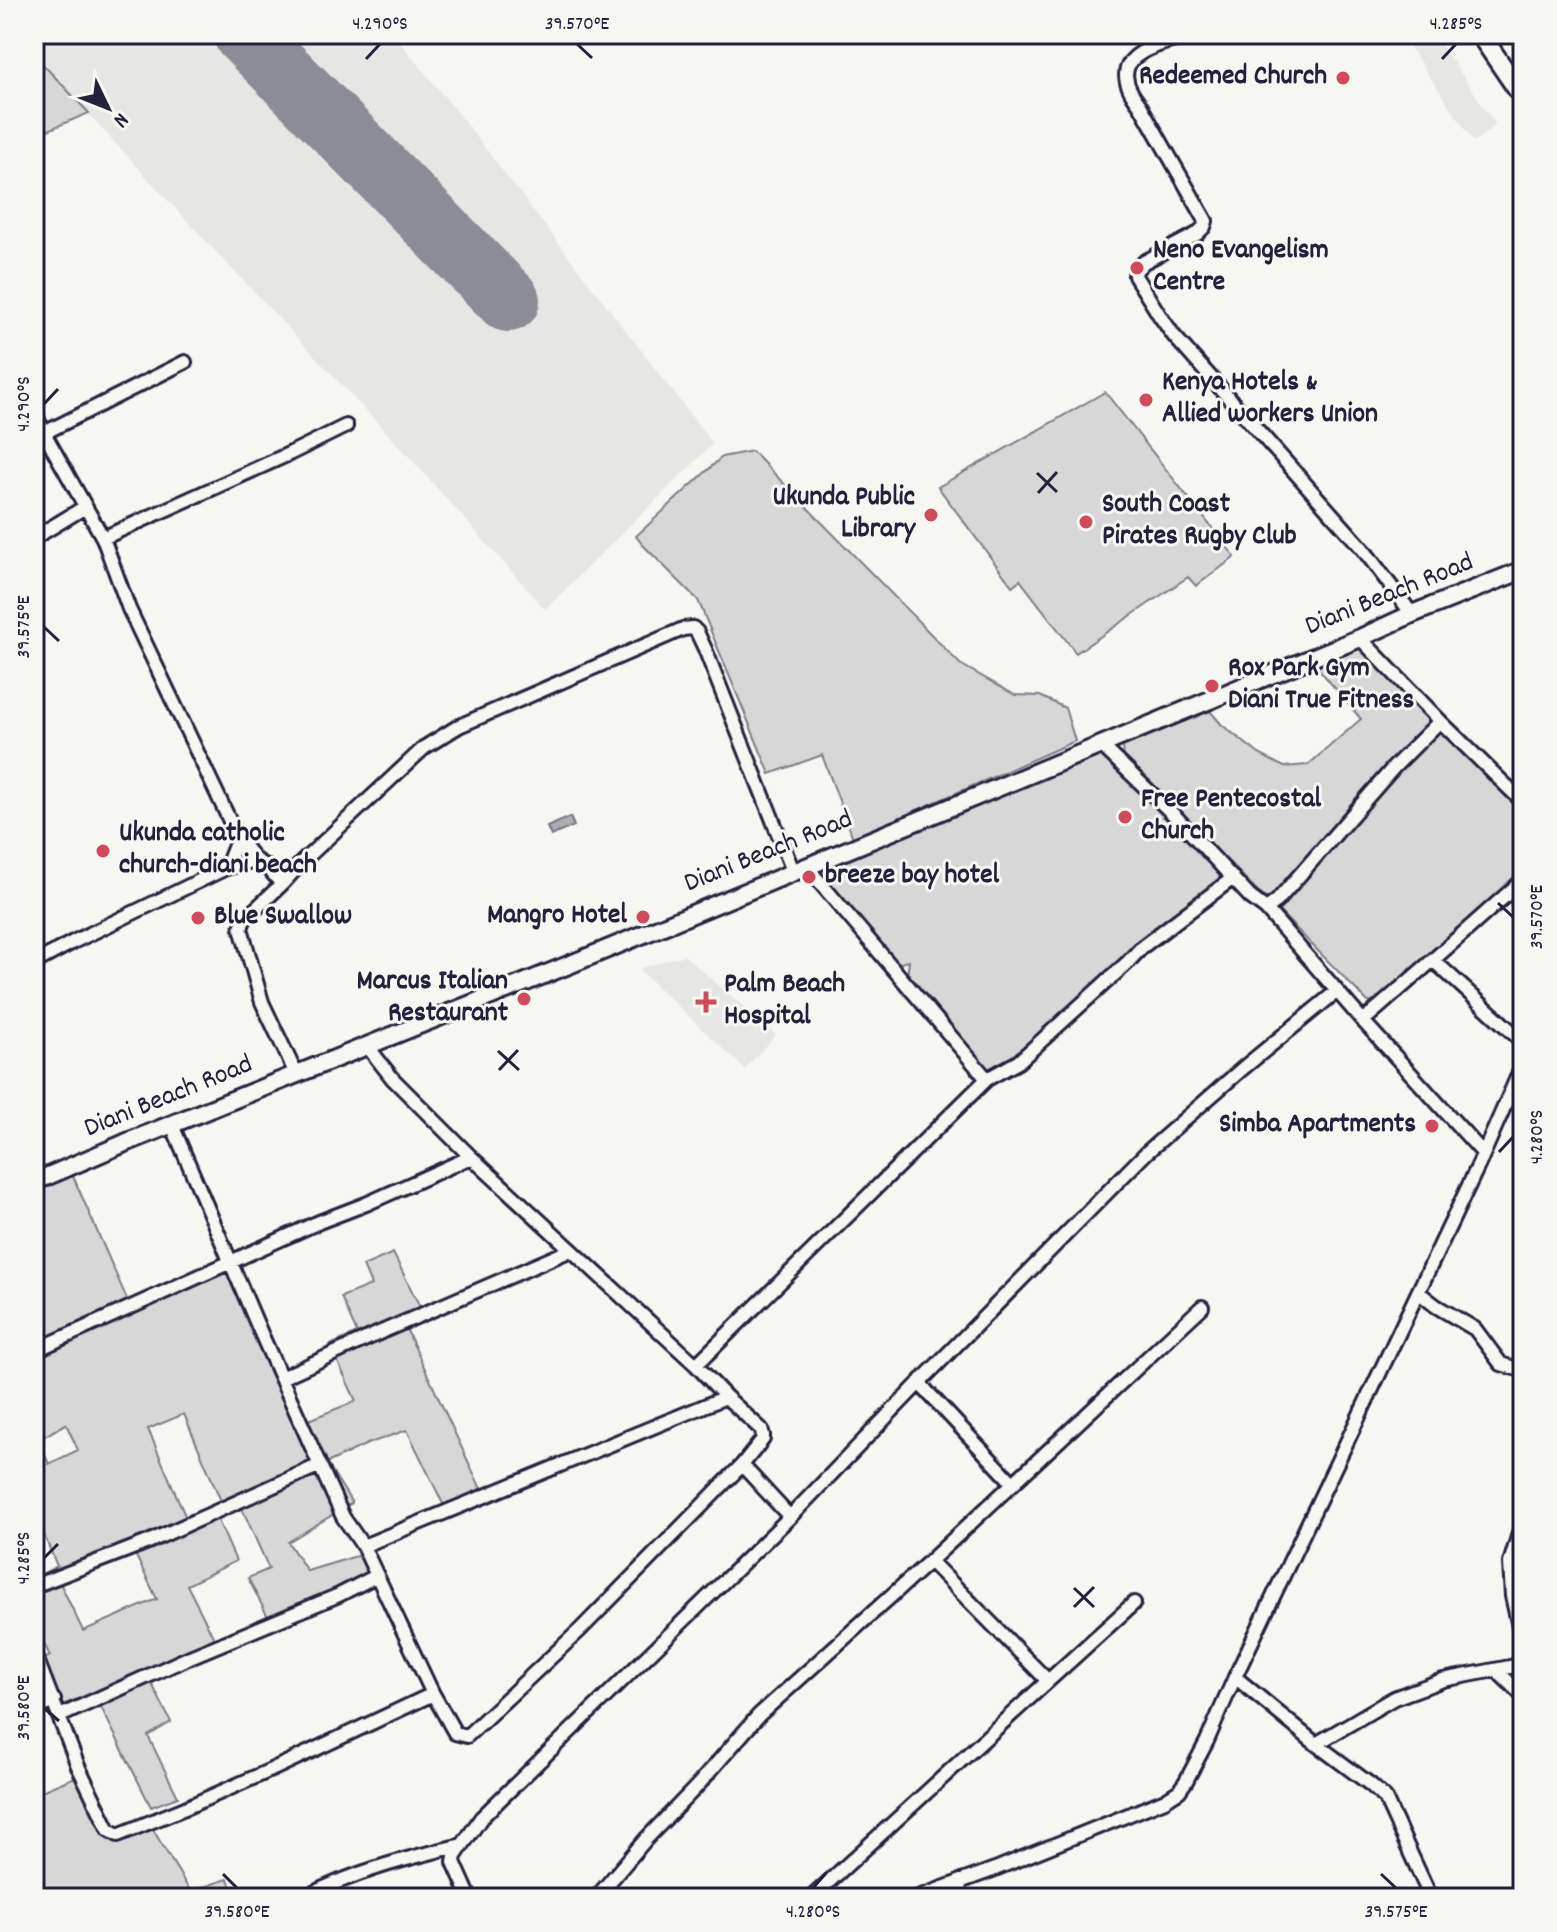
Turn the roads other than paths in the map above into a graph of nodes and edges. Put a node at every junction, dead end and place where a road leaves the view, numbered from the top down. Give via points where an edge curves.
1 (1199, 34) edge
2 (1480, 34) edge
3 (1523, 97) edge
4 (185, 362) dead end
5 (38, 422) edge
6 (346, 426) dead end
7 (85, 507) junction
8 (34, 538) edge
9 (103, 538) junction
10 (1523, 570) edge
11 (1412, 614) junction
12 (1360, 638) junction
13 (1440, 721) junction
14 (1100, 744) junction
15 (1523, 802) edge
16 (238, 838) junction
17 (255, 860) junction
18 (226, 868) junction
19 (800, 869) junction
20 (1233, 878) junction
21 (1523, 880) edge
22 (282, 884) junction
23 (1266, 909) junction
24 (1433, 960) junction
25 (34, 963) edge
26 (1337, 991) junction
27 (1363, 1021) junction
28 (1523, 1042) edge
29 (368, 1047) junction
30 (1523, 1064) edge
31 (296, 1074) junction
32 (987, 1079) junction
33 (172, 1125) junction
34 (1483, 1153) junction
35 (471, 1157) junction
36 (34, 1182) edge
37 (571, 1250) junction
38 (231, 1262) junction
39 (1418, 1292) junction
40 (1202, 1307) dead end
41 (34, 1351) edge
42 (696, 1365) junction
43 (1523, 1366) edge
44 (281, 1378) junction
45 (919, 1383) junction
46 (726, 1397) junction
47 (320, 1465) junction
48 (742, 1465) junction
49 (1013, 1483) junction
50 (790, 1517) junction
51 (1523, 1520) edge
52 (363, 1546) junction
53 (930, 1561) junction
54 (376, 1576) junction
55 (34, 1586) edge
56 (1134, 1603) dead end
57 (1523, 1644) edge
58 (34, 1652) edge
59 (1523, 1657) edge
60 (1496, 1670) junction
61 (1235, 1677) junction
62 (1048, 1681) junction
63 (433, 1694) junction
64 (1523, 1696) edge
65 (54, 1700) junction
66 (34, 1711) edge
67 (60, 1716) junction
68 (1316, 1744) junction
69 (462, 1845) junction
70 (303, 1898) edge
71 (470, 1898) edge
72 (596, 1898) edge
73 (811, 1898) edge
74 (916, 1898) edge
75 (1431, 1898) edge

1 - 11 street via 1145,50 1125,70 1130,93 1206,221 1197,234 1140,264 1135,276 1174,336 1363,549
2 - 3 highway
4 - 5 street
5 - 7 street
6 - 9 street
7 - 8 street
7 - 9 street
9 - 16 street via 129,609
10 - 11 main road, Diani Beach Road
11 - 12 main road, Diani Beach Road
12 - 13 street
12 - 14 main road, Diani Beach Road
13 - 15 street
13 - 23 street
14 - 19 main road, Diani Beach Road
14 - 20 street
16 - 17 street
16 - 18 street
17 - 18 street
17 - 22 street
18 - 25 street
19 - 22 street via 693,628 459,726 425,747
19 - 29 main road, Diani Beach Road
19 - 32 street
20 - 23 street
20 - 32 street via 1142,947 1018,1062
21 - 24 street
22 - 31 street via 241,928 262,1002
23 - 26 street
24 - 27 street
24 - 28 street
26 - 27 street
26 - 45 street via 1146,1153
27 - 34 street
29 - 31 main road, Diani Beach Road
29 - 35 street
30 - 34 street
31 - 33 main road, Diani Beach Road
32 - 42 street
33 - 36 main road, Diani Beach Road
33 - 38 street
34 - 39 street
35 - 37 street
35 - 38 street
37 - 42 street
37 - 44 street
38 - 41 street
38 - 44 street
39 - 43 street via 1475,1329 1501,1364
39 - 61 street
40 - 49 street
42 - 46 street
44 - 47 street
45 - 49 street
45 - 50 street
46 - 48 street via 763,1435
46 - 52 street
47 - 52 street via 343,1517
47 - 55 street
48 - 50 street
48 - 63 street via 467,1736 455,1733
49 - 53 street
50 - 69 street via 481,1818
51 - 57 street via 1510,1563
52 - 54 street
53 - 62 street
53 - 72 street via 759,1715
54 - 63 street
54 - 67 street
56 - 62 street
58 - 65 street
59 - 60 street via 1515,1666
60 - 64 street
60 - 68 street via 1443,1680 1394,1698
61 - 68 street
61 - 74 street via 1179,1791
62 - 73 street
63 - 67 street via 118,1835 102,1818
65 - 66 street
65 - 67 street
68 - 75 street via 1385,1798
69 - 70 street via 401,1859
69 - 71 street via 454,1862

